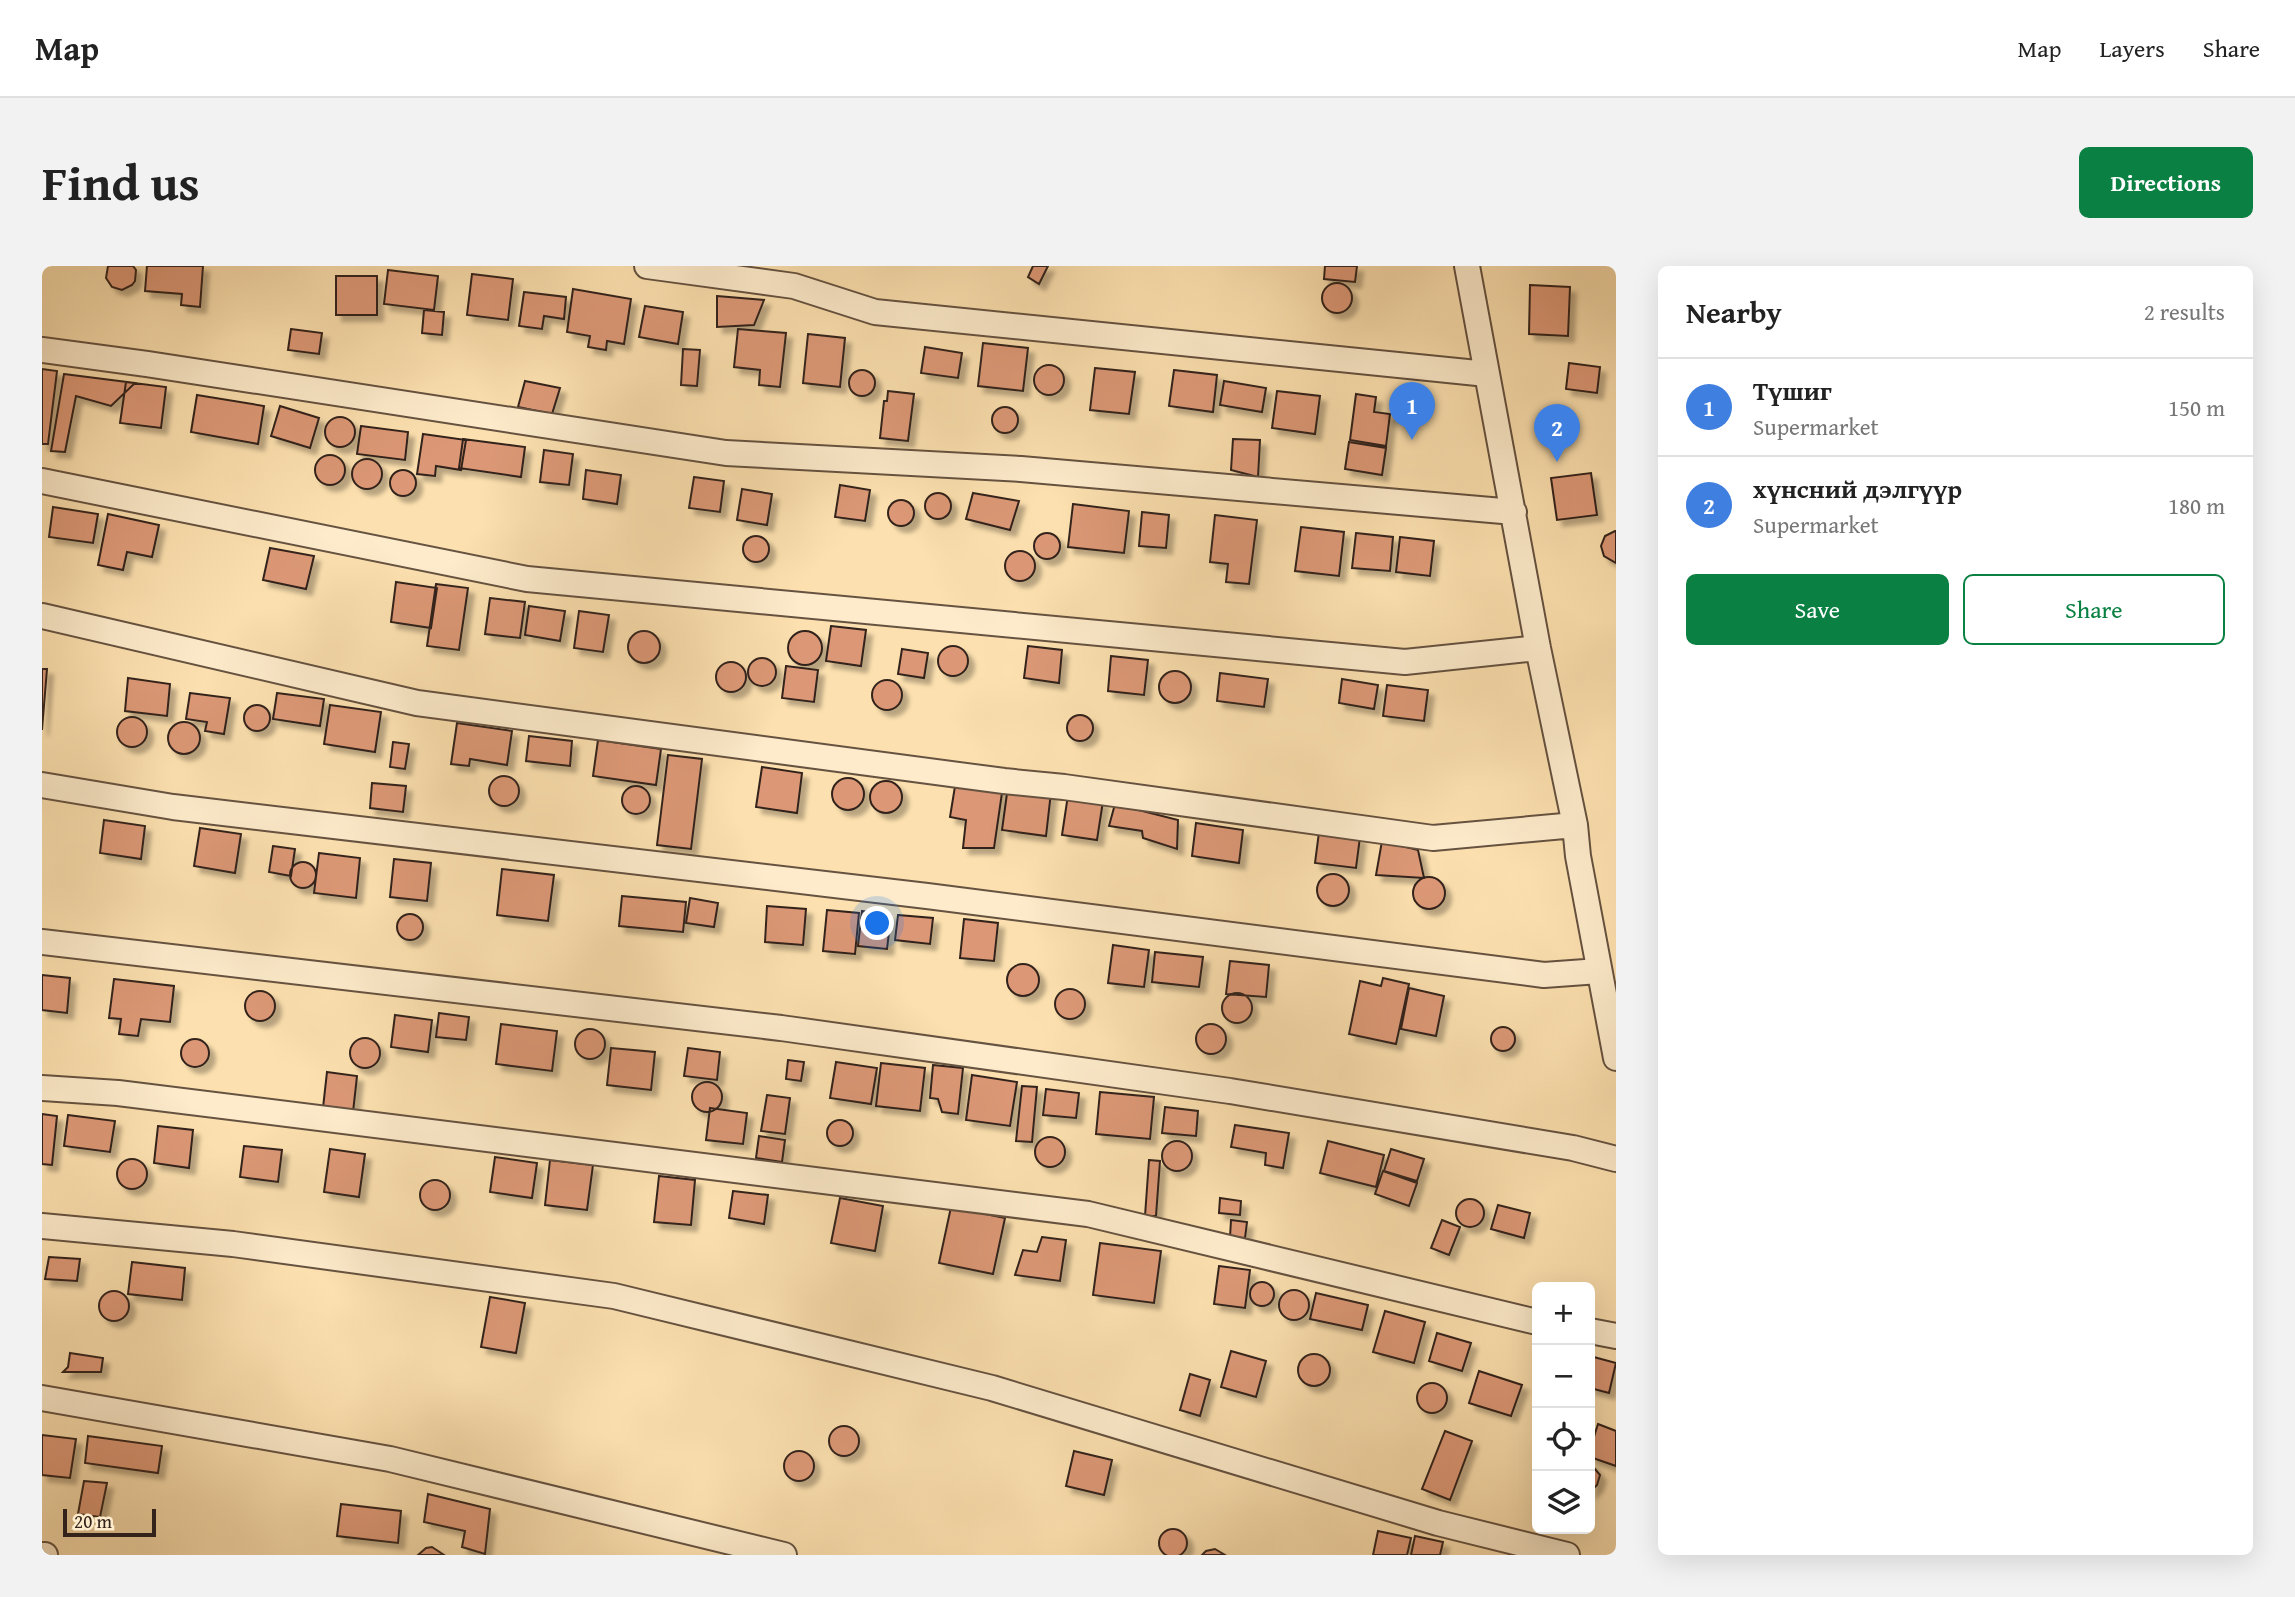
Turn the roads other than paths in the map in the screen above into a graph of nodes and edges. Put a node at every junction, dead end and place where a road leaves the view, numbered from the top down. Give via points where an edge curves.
1 (647, 266) edge
2 (1467, 266) edge
3 (42, 350) edge
4 (1487, 374) junction
5 (42, 481) edge
6 (1514, 512) junction
7 (42, 616) edge
8 (1538, 648) junction
9 (42, 785) edge
10 (1575, 825) junction
11 (42, 942) edge
12 (1599, 971) junction
13 (1616, 1058) edge
14 (42, 1088) edge
15 (1616, 1159) edge
16 (42, 1226) edge
17 (1532, 1321) edge
18 (1595, 1332) edge
19 (1616, 1336) edge
20 (42, 1398) edge
21 (785, 1555) edge
22 (1567, 1555) edge

1 - 4 street via 794,286 875,312
2 - 4 street
3 - 6 street via 726,453 1021,469
4 - 6 street
5 - 8 street via 527,579 1405,662
6 - 8 street
7 - 10 street via 418,703 1433,838
8 - 10 street
9 - 12 street via 187,809 1545,975
10 - 12 street
11 - 15 street via 781,1028 1230,1091
12 - 13 street
14 - 17 street via 118,1093 1088,1214
16 - 22 street via 233,1244 614,1296 992,1388 1438,1522
18 - 19 street
20 - 21 street via 390,1459

